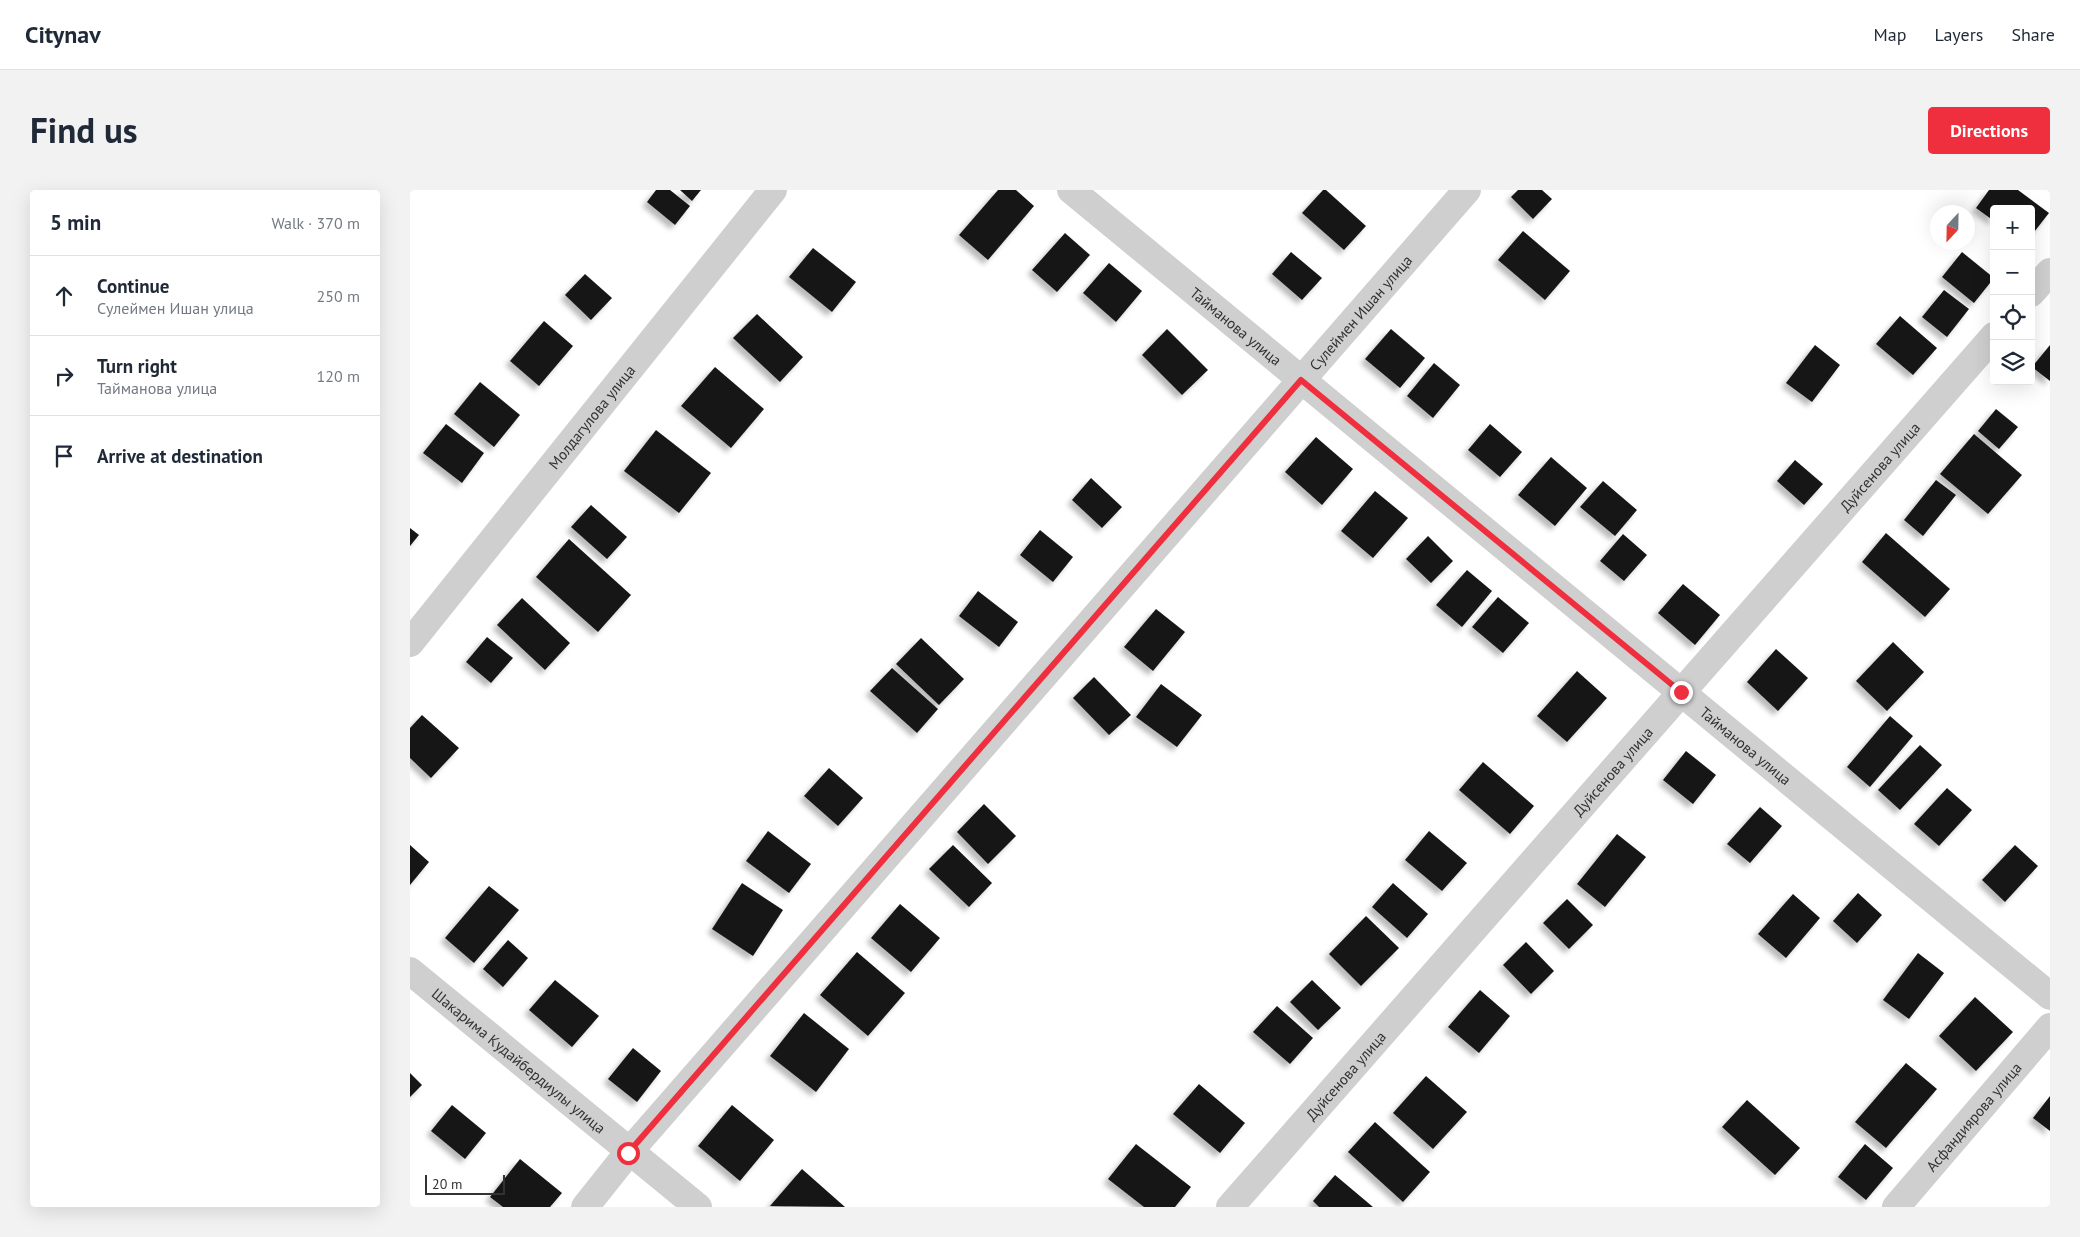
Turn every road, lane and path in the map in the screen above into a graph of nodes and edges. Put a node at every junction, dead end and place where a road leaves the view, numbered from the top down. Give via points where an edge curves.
1 (774, 190) edge
2 (1071, 190) edge
3 (1468, 190) edge
4 (2050, 272) edge
5 (2035, 289) edge
6 (1990, 340) edge
7 (1301, 380) junction
8 (410, 643) edge
9 (1681, 692) junction
10 (410, 971) edge
11 (2050, 996) edge
12 (2050, 1027) edge
13 (630, 1151) junction
14 (585, 1207) edge
15 (698, 1207) edge
16 (1230, 1207) edge
17 (1896, 1207) edge

1 - 8 street, Молдагулова улица
2 - 7 street, Тайманова улица
3 - 7 street, Сулеймен Ишан улица
4 - 5 street
6 - 9 street, Дуйсенова улица
7 - 9 street, Тайманова улица
7 - 13 street, Сулеймен Ишан улица
9 - 11 street, Тайманова улица
9 - 16 street, Дуйсенова улица
10 - 13 street, Шакарима Кудайбердиулы улица
12 - 17 street, Асфандиярова улица
13 - 14 street, Сулеймен Ишан улица
13 - 15 street, Шакарима Кудайбердиулы улица

